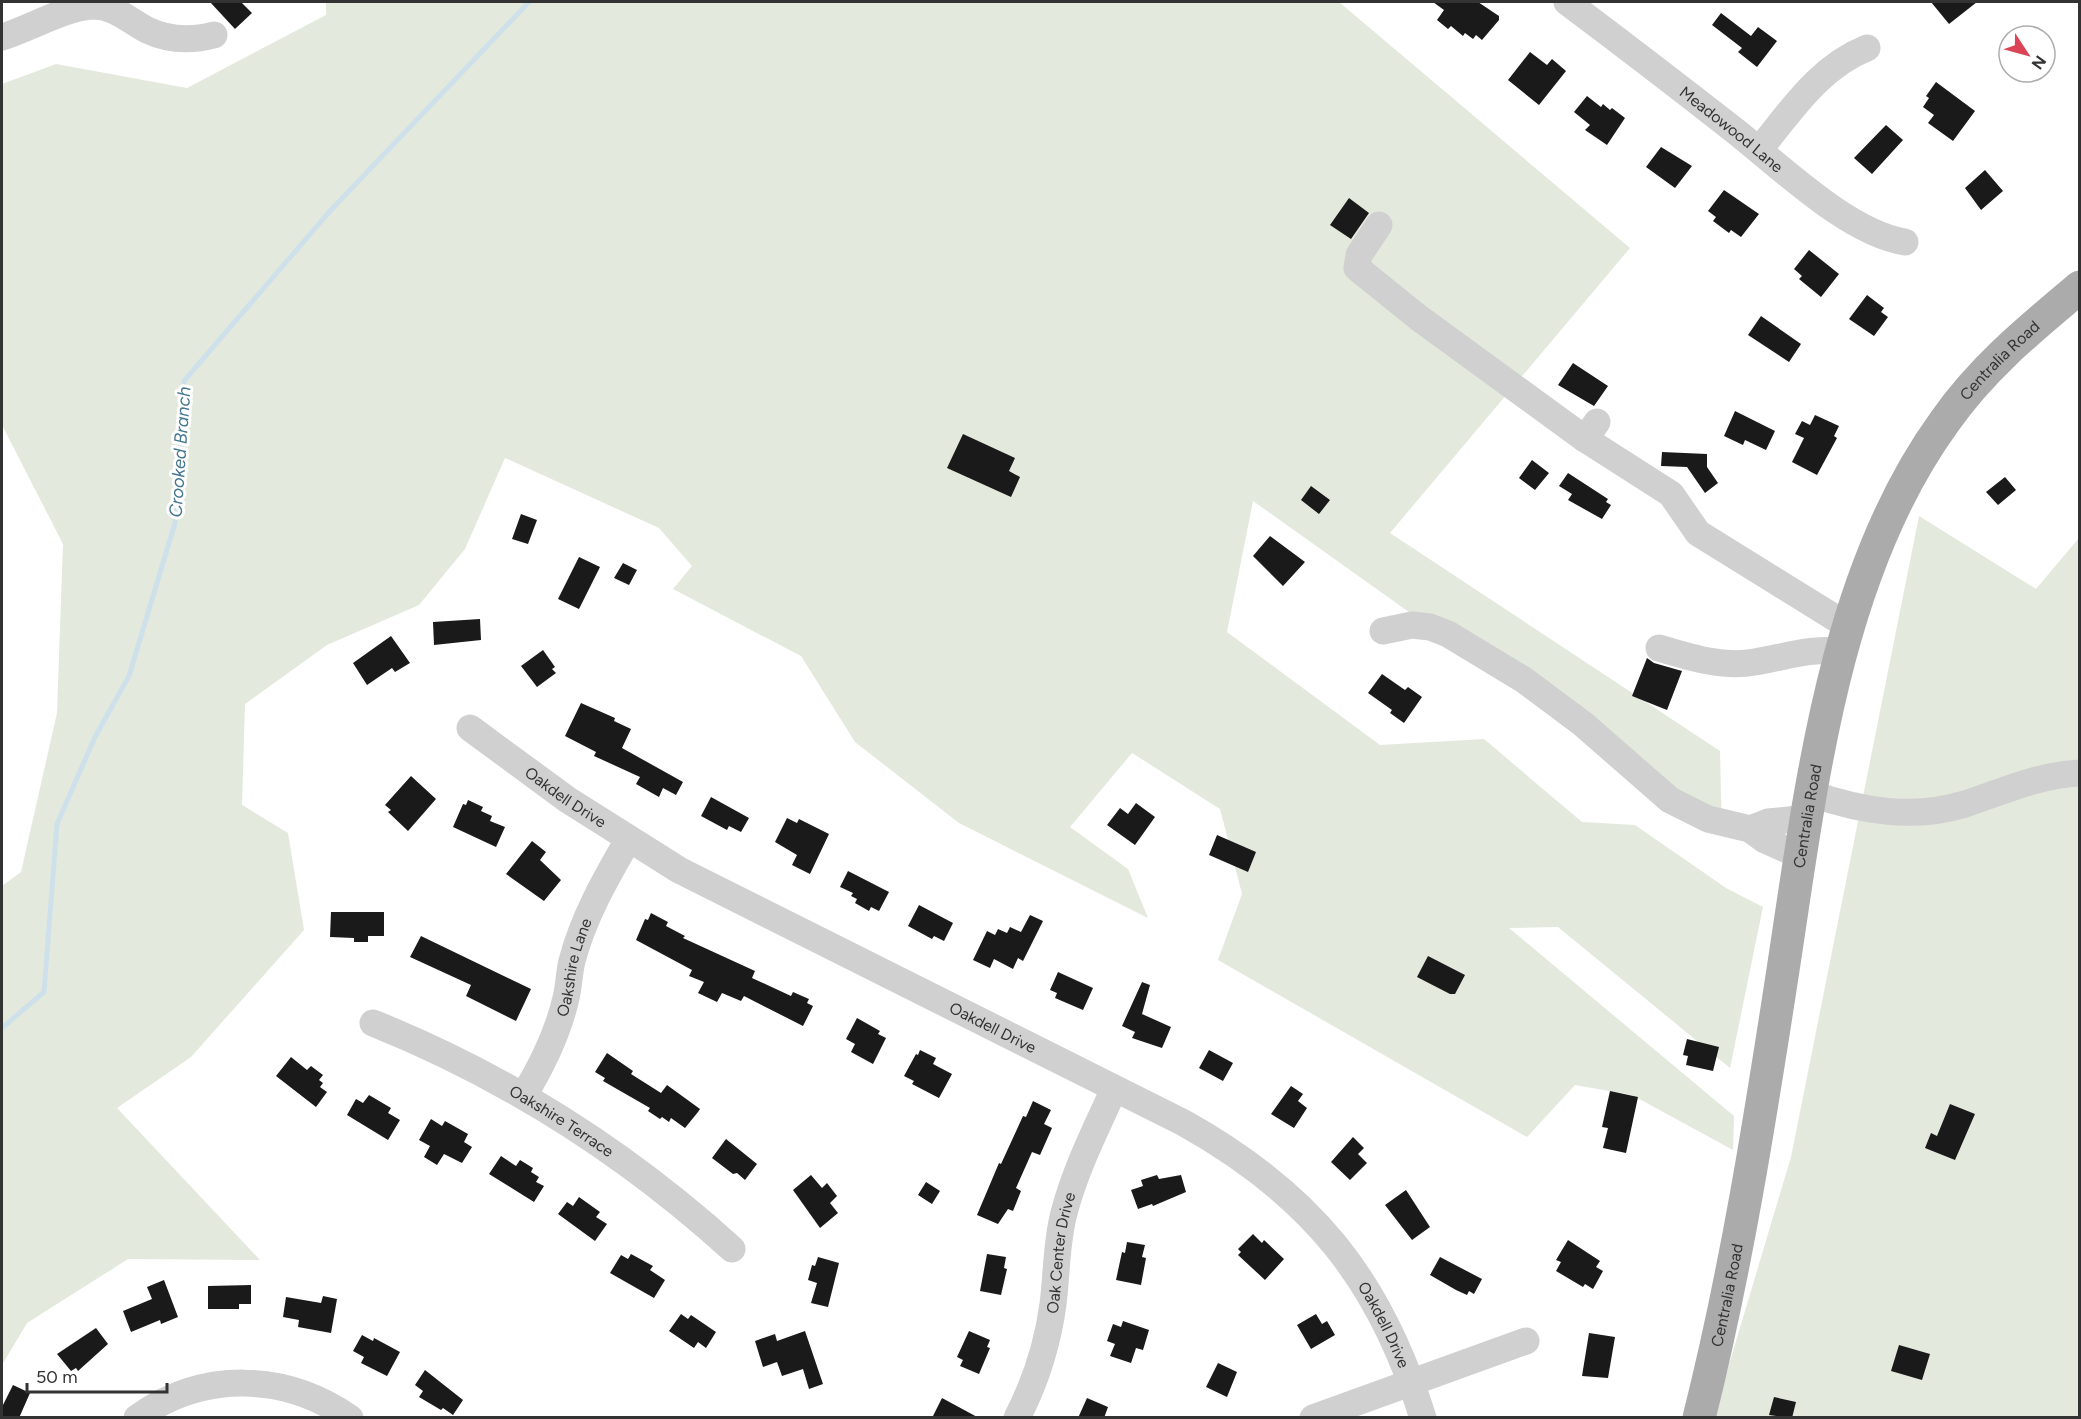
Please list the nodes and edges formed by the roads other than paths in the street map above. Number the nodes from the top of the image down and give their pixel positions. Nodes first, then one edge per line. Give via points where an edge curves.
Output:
1 (1568, 2) edge
2 (214, 35) dead end
3 (2, 37) edge
4 (1867, 48) dead end
5 (1759, 150) junction
6 (1379, 225) dead end
7 (1905, 242) dead end
8 (2079, 287) edge
9 (1383, 631) dead end
10 (1845, 638) junction
11 (1659, 648) dead end
12 (470, 728) dead end
13 (2079, 773) edge
14 (1810, 806) junction
15 (1750, 829) junction
16 (628, 840) junction
17 (1801, 856) junction
18 (372, 1023) dead end
19 (1114, 1089) junction
20 (524, 1095) junction
21 (732, 1249) dead end
22 (1526, 1341) dead end
23 (1412, 1382) junction
24 (137, 1418) edge
25 (350, 1418) edge
26 (1017, 1418) edge
27 (1313, 1418) edge
28 (1423, 1418) edge
29 (1699, 1418) edge

1 - 5 street, Meadowood Lane
2 - 3 street via 183,39 164,36 118,12 94,6
4 - 5 street via 1821,76
5 - 7 street, Meadowood Lane via 1868,231
6 - 10 street via 1359,255 1357,268 1419,318 1591,430 1671,494 1698,533
8 - 10 main road, Centralia Road via 2004,351 1944,422 1884,527
9 - 15 street via 1412,625 1448,634 1524,680 1583,724 1670,800 1708,819
10 - 11 street via 1818,649 1752,663 1714,662
10 - 14 main road, Centralia Road
12 - 16 street, Oakdell Drive
13 - 14 street via 2029,780 1965,804 1912,813 1845,805
14 - 15 street
14 - 17 main road, Centralia Road
15 - 17 street
16 - 19 street, Oakdell Drive via 679,870
16 - 20 street, Oakshire Lane via 584,925 557,1030
17 - 29 main road, Centralia Road via 1732,1271
18 - 20 street, Oakshire Terrace via 429,1045
19 - 23 street, Oakdell Drive via 1224,1145 1295,1200 1320,1226 1367,1290 1397,1344
19 - 26 street, Oak Center Drive via 1064,1212 1044,1346
20 - 21 street, Oakshire Terrace via 640,1171
22 - 23 street
23 - 27 street
23 - 28 street, Oakdell Drive
24 - 25 street via 180,1393 216,1384 252,1382 308,1394

